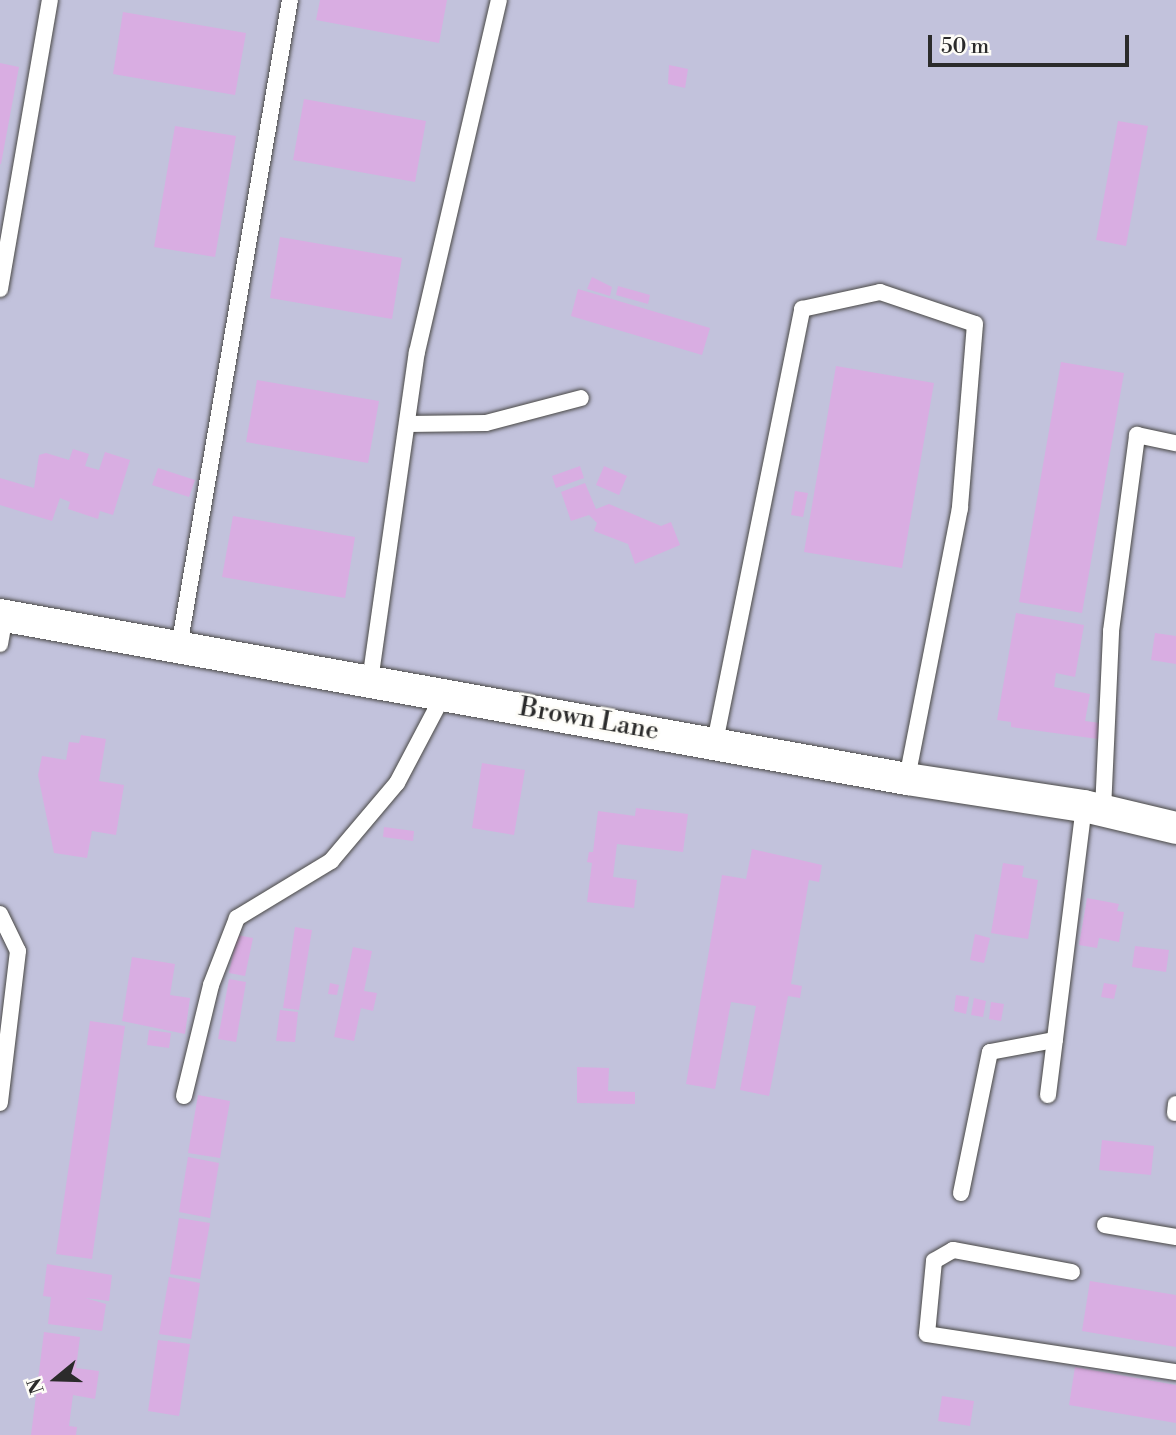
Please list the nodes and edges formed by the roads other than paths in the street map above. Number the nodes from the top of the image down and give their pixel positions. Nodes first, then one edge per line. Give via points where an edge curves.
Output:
1 (50, 0) edge
2 (290, 0) edge
3 (499, 0) edge
4 (0, 289) edge
5 (581, 398) dead end
6 (407, 424) junction
7 (1176, 443) edge
8 (2, 625) edge
9 (179, 647) junction
10 (370, 681) junction
11 (444, 694) junction
12 (715, 742) junction
13 (907, 779) junction
14 (1093, 808) junction
15 (1176, 828) edge
16 (0, 914) edge
17 (1055, 1040) junction
18 (1048, 1095) dead end
19 (184, 1096) dead end
20 (0, 1103) edge
21 (961, 1194) dead end
22 (1105, 1225) dead end
23 (1176, 1237) edge
24 (1072, 1272) dead end
25 (1176, 1372) edge

1 - 4 lane
2 - 9 lane
3 - 6 lane via 417,352
5 - 6 lane via 486,423
6 - 10 lane
7 - 14 lane via 1137,435
8 - 9 street, Brown Lane
9 - 10 street, Brown Lane
10 - 11 street, Brown Lane
11 - 12 street, Brown Lane
11 - 19 lane via 397,783 331,861 237,918 211,985
12 - 13 street, Brown Lane
12 - 13 lane via 802,309 880,292 975,324 960,508
13 - 14 street, Brown Lane
14 - 15 street, Brown Lane
14 - 17 lane
16 - 20 lane via 18,951
17 - 18 lane
17 - 21 lane via 990,1052
22 - 23 lane
24 - 25 lane via 953,1250 934,1261 926,1334

